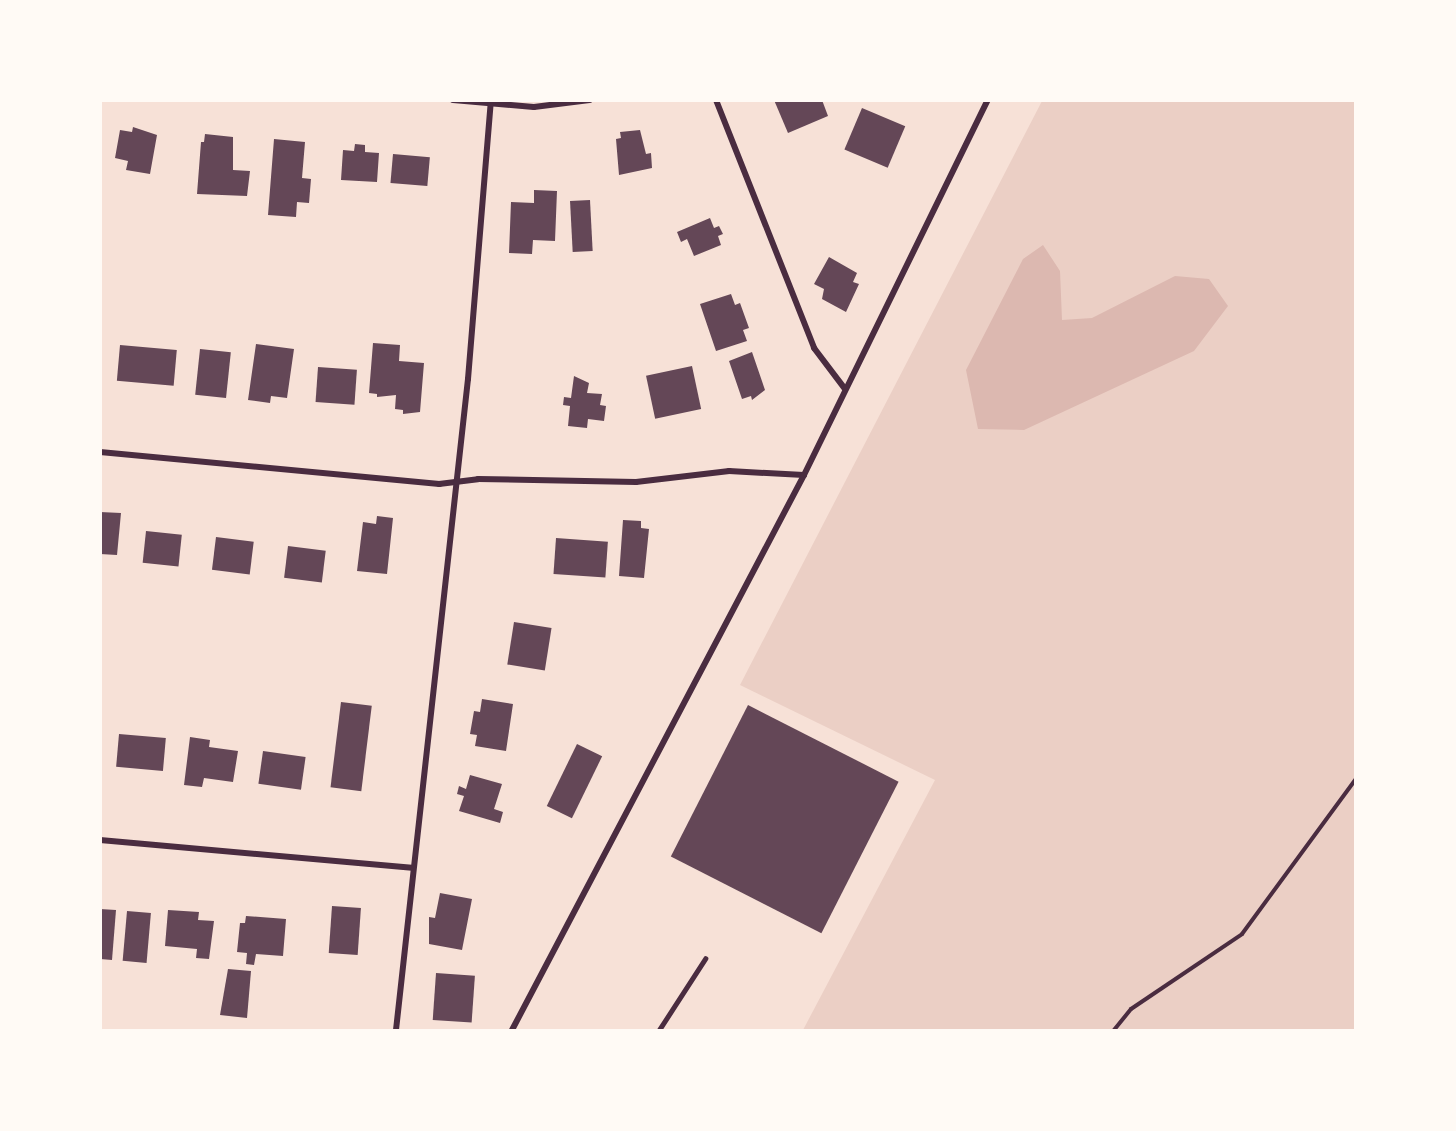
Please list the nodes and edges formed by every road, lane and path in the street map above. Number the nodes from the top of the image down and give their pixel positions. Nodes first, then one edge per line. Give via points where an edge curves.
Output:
1 (453, 100) edge
2 (590, 100) edge
3 (716, 100) edge
4 (988, 100) edge
5 (491, 102) edge
6 (845, 389) junction
7 (100, 452) edge
8 (804, 475) junction
9 (455, 483) junction
10 (1356, 778) edge
11 (100, 840) edge
12 (412, 868) junction
13 (705, 959) dead end
14 (396, 1030) edge
15 (512, 1030) edge
16 (659, 1030) edge
17 (1114, 1030) edge

1 - 5 street
2 - 5 street via 544,106
3 - 6 street via 814,348
4 - 6 street
5 - 9 street
6 - 8 street
7 - 9 street
8 - 9 street via 729,471 636,482 478,479
8 - 15 street
9 - 12 street
10 - 17 path via 1242,934 1131,1009
11 - 12 street
12 - 14 street
13 - 16 lane

